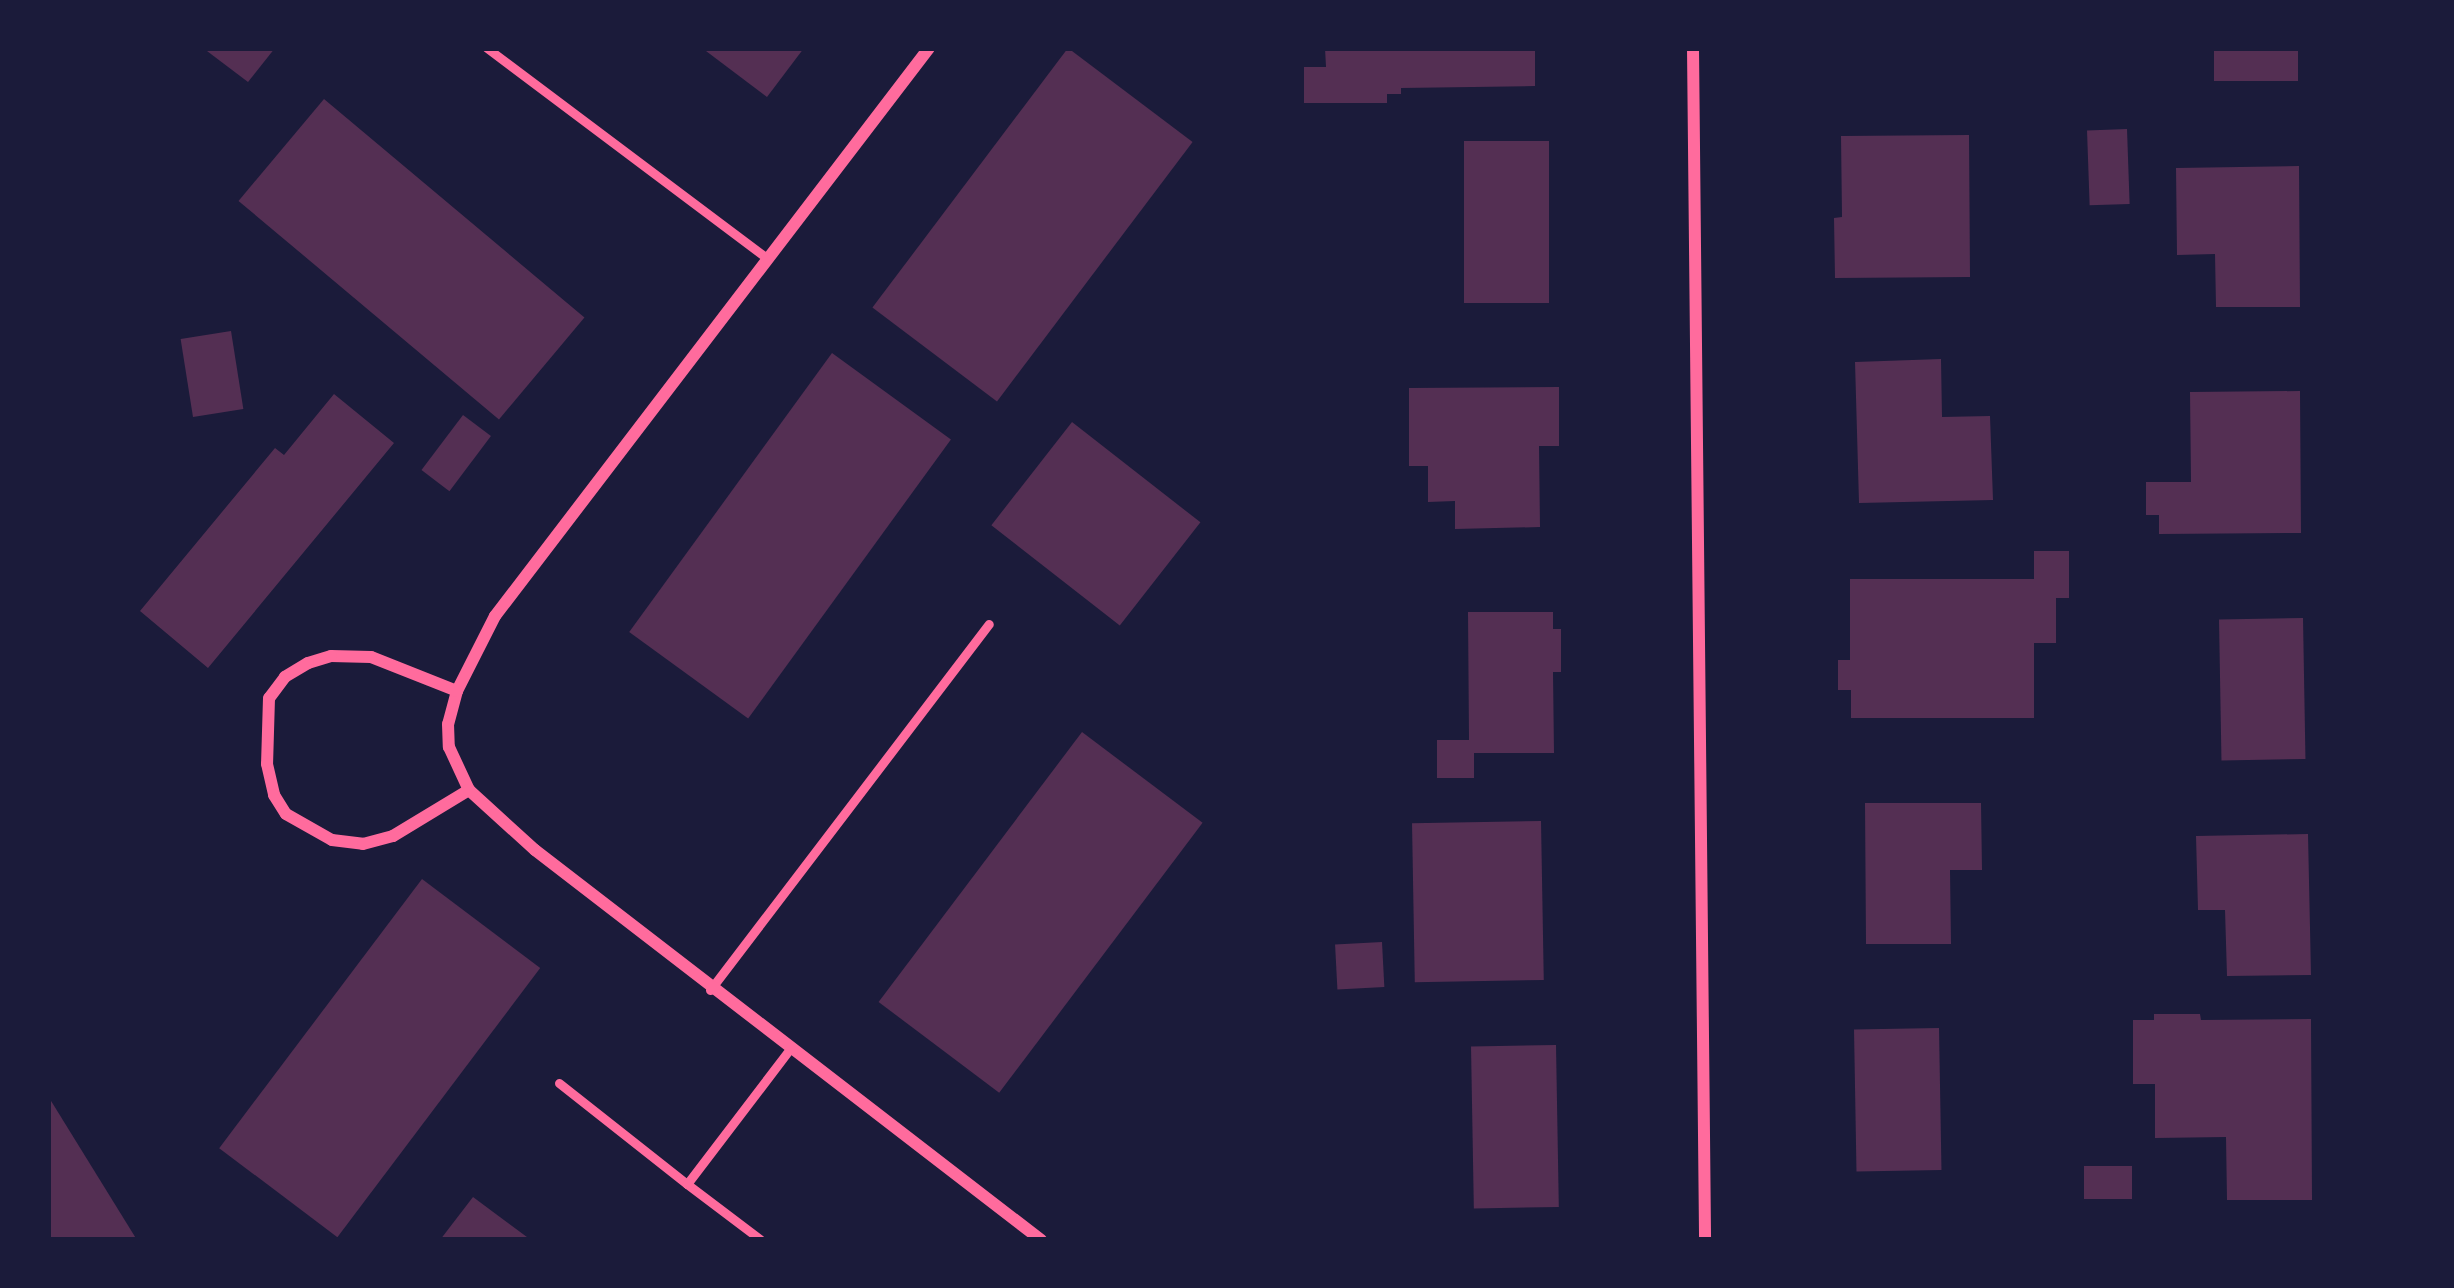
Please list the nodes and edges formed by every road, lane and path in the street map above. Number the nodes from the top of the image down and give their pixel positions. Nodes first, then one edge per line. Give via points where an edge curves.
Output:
1 (487, 48) edge
2 (929, 48) edge
3 (1693, 48) edge
4 (765, 257) junction
5 (989, 625) dead end
6 (457, 691) junction
7 (469, 790) junction
8 (710, 990) junction
9 (789, 1050) junction
10 (559, 1082) dead end
11 (686, 1184) junction
12 (761, 1240) edge
13 (1041, 1240) edge
14 (1705, 1240) edge

1 - 4 lane
2 - 4 street
3 - 14 street
4 - 6 street via 495,616
5 - 8 lane
6 - 7 street via 449,747
6 - 7 street via 371,657 308,663 269,698 267,764 286,814 332,840 363,844 393,836
7 - 8 street
8 - 9 street
9 - 11 lane
9 - 13 street
10 - 11 lane
11 - 12 lane

